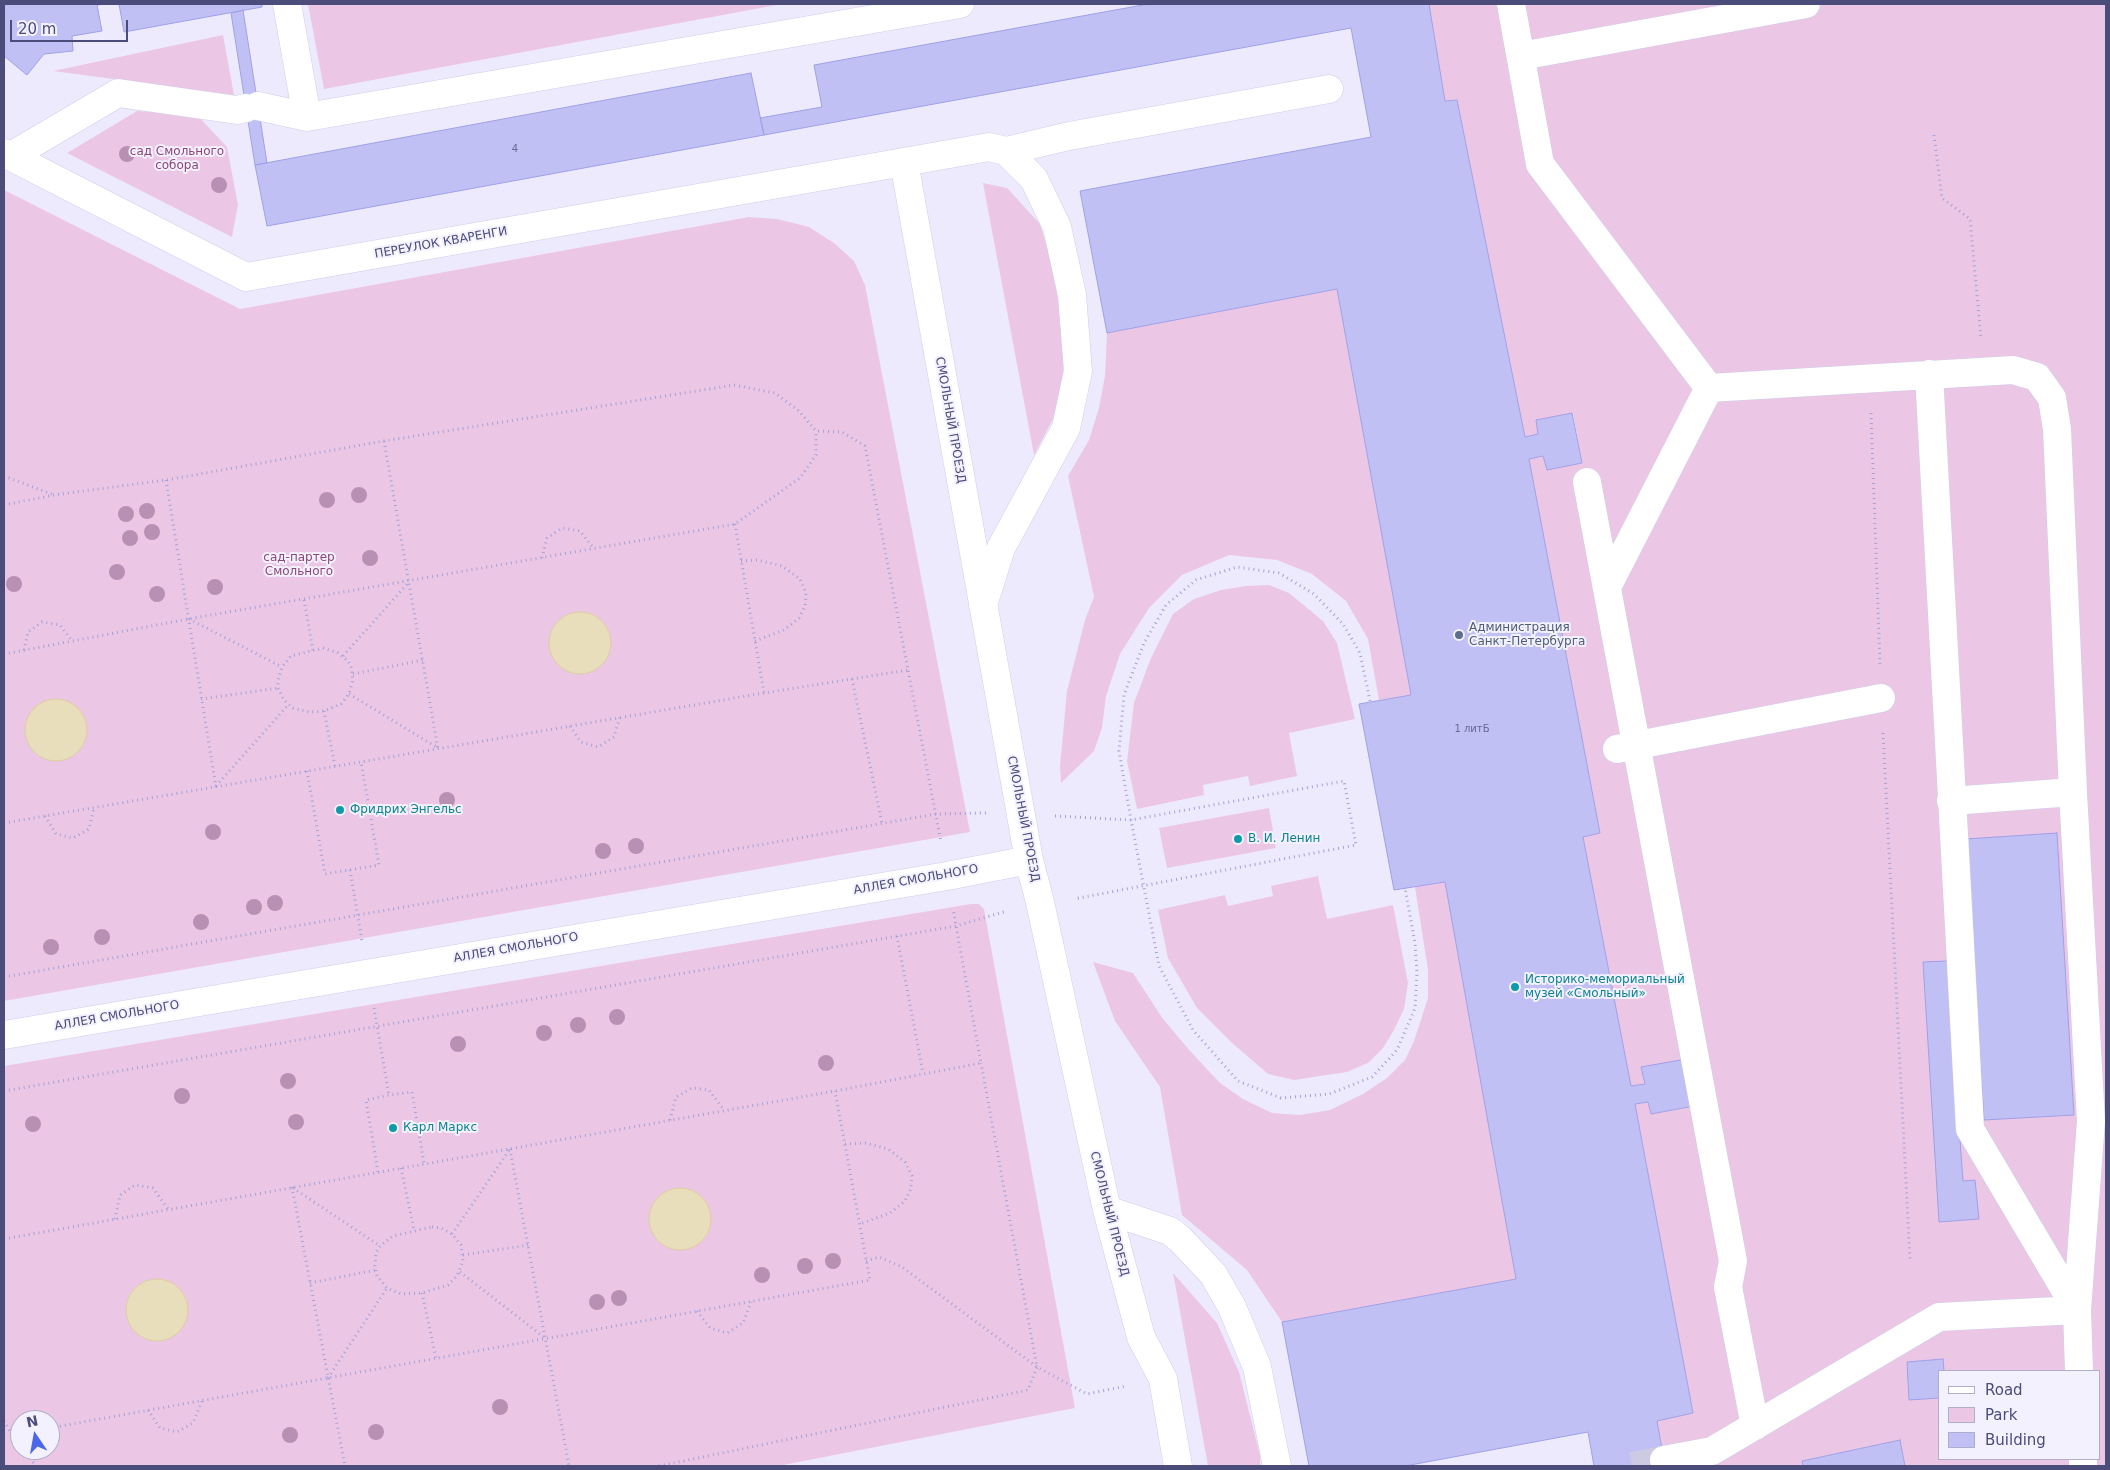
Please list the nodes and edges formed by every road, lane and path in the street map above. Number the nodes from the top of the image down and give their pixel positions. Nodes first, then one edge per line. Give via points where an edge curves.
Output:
1 (287, 4) edge
2 (960, 4) edge
3 (1511, 4) edge
4 (1806, 4) edge
5 (1522, 56) junction
6 (1329, 89) dead end
7 (308, 117) junction
8 (1934, 135) dead end
9 (1006, 151) junction
10 (7, 155) edge
11 (904, 162) junction
12 (1984, 371) junction
13 (1928, 374) junction
14 (1870, 377) junction
15 (1709, 388) junction
16 (816, 431) junction
17 (384, 441) junction
18 (4, 476) edge
19 (166, 480) junction
20 (1588, 482) dead end
21 (54, 495) junction
22 (4, 505) edge
23 (735, 524) junction
24 (594, 550) junction
25 (542, 558) junction
26 (741, 561) junction
27 (409, 582) junction
28 (1607, 587) junction
29 (304, 600) junction
30 (983, 605) junction
31 (188, 619) junction
32 (72, 641) junction
33 (755, 641) junction
34 (24, 650) junction
35 (313, 651) junction
36 (4, 654) edge
37 (343, 656) junction
38 (423, 660) junction
39 (282, 667) junction
40 (908, 670) junction
41 (353, 674) junction
42 (852, 679) junction
43 (278, 688) junction
44 (764, 693) junction
45 (349, 694) junction
46 (1881, 698) junction
47 (201, 699) junction
48 (1370, 701) dead end
49 (288, 705) junction
50 (324, 710) junction
51 (620, 718) junction
52 (570, 726) junction
53 (1627, 747) junction
54 (438, 749) junction
55 (361, 762) junction
56 (335, 766) junction
57 (307, 771) junction
58 (216, 786) junction
59 (2073, 792) junction
60 (1951, 801) junction
61 (94, 808) junction
62 (45, 816) junction
63 (1053, 816) dead end
64 (1131, 820) junction
65 (4, 823) edge
66 (882, 823) junction
67 (1029, 860) junction
68 (350, 870) junction
69 (1143, 884) junction
70 (1405, 888) dead end
71 (1067, 900) dead end
72 (358, 915) junction
73 (362, 936) dead end
74 (897, 936) junction
75 (4, 977) edge
76 (374, 1007) dead end
77 (377, 1026) junction
78 (4, 1035) edge
79 (981, 1062) junction
80 (923, 1073) junction
81 (4, 1091) edge
82 (835, 1091) junction
83 (389, 1095) junction
84 (724, 1110) junction
85 (670, 1120) junction
86 (844, 1144) junction
87 (510, 1148) junction
88 (424, 1164) junction
89 (401, 1168) junction
90 (378, 1172) junction
91 (292, 1188) junction
92 (168, 1209) junction
93 (1106, 1210) junction
94 (115, 1219) junction
95 (860, 1224) junction
96 (414, 1230) junction
97 (452, 1234) junction
98 (4, 1239) edge
99 (529, 1245) junction
100 (380, 1246) junction
101 (463, 1255) junction
102 (1910, 1260) dead end
103 (866, 1261) junction
104 (376, 1270) junction
105 (460, 1272) junction
106 (310, 1284) junction
107 (387, 1288) junction
108 (422, 1292) junction
109 (751, 1302) junction
110 (2077, 1310) junction
111 (697, 1311) junction
112 (545, 1338) junction
113 (436, 1358) junction
114 (1037, 1367) junction
115 (2079, 1370) edge
116 (328, 1378) junction
117 (1163, 1379) junction
118 (202, 1401) junction
119 (148, 1410) junction
120 (60, 1426) edge
121 (1755, 1426) junction
122 (1664, 1460) tunnel mouth
123 (345, 1466) edge
124 (570, 1466) edge
125 (659, 1466) edge
126 (1178, 1466) edge
127 (1277, 1466) edge

1 - 7 street
2 - 7 street
3 - 5 street
4 - 5 street
5 - 15 street via 1540,164
6 - 9 street, ПЕРЕУЛОК КВАРЕНГИ via 1069,136
7 - 10 street via 252,107 237,110 118,93
8 - 12 path via 1942,198 1970,219
9 - 11 street, ПЕРЕУЛОК КВАРЕНГИ via 988,148
9 - 30 street via 1034,179 1058,227 1072,295 1078,372 1066,428 1001,548
10 - 11 street, ПЕРЕУЛОК КВАРЕНГИ via 246,277
11 - 30 street, СМОЛЬНЫЙ ПРОЕЗД
12 - 13 street
12 - 59 street via 2013,370 2037,377 2052,398
13 - 14 street
13 - 60 street
14 - 15 street
14 - 46 path
15 - 28 street
16 - 17 path via 799,411 775,393 734,385
16 - 23 path via 816,455 800,478
16 - 40 path via 842,432 865,446
17 - 19 path
17 - 27 path
18 - 21 path
19 - 21 path
19 - 31 path
20 - 28 street
21 - 22 path
23 - 24 path
23 - 26 path
24 - 25 path
24 - 25 path via 580,531 562,528 547,538
25 - 27 path
26 - 33 path
26 - 33 path via 758,560 782,566 800,579 806,593 805,606 799,618 784,630
27 - 29 path
27 - 37 path
27 - 38 path
28 - 53 street
29 - 31 path
29 - 35 path
30 - 67 street, СМОЛЬНЫЙ ПРОЕЗД
31 - 32 path
31 - 39 path
31 - 47 path
32 - 34 path
32 - 34 path via 60,625 42,622 28,632
33 - 44 path
34 - 36 path
35 - 37 path via 329,649
35 - 39 path via 291,656
37 - 41 path
38 - 41 path
38 - 54 path
39 - 43 path
40 - 42 path
40 - 66 path via 936,814
41 - 45 path
42 - 44 path
42 - 66 path
43 - 47 path
43 - 49 path
44 - 51 path
45 - 50 path via 341,704
45 - 54 path
46 - 53 street
46 - 102 path
47 - 58 path
48 - 64 path via 1360,653 1343,624 1314,594 1279,573 1237,567 1196,580 1166,605 1144,644 1124,695 1119,750
49 - 50 path via 304,712
49 - 58 path
50 - 56 path
51 - 52 path
51 - 52 path via 614,737 598,747 581,742
52 - 54 path
53 - 121 street via 1733,1261 1728,1288
54 - 55 path
55 - 56 path
55 - 68 path via 379,865
56 - 57 path
57 - 58 path
57 - 68 path via 325,874
58 - 61 path
59 - 60 street
59 - 110 street via 2091,1121
60 - 110 street via 1970,1129
61 - 62 path
61 - 62 path via 89,829 73,838 56,834
62 - 65 path
63 - 64 path
64 - 69 path
64 - 69 path via 1344,781 1356,845
66 - 72 path
67 - 78 street, АЛЛЕЯ СМОЛЬНОГО
67 - 93 street, СМОЛЬНЫЙ ПРОЕЗД
68 - 72 path
69 - 70 path via 1159,966 1193,1030 1238,1081 1281,1098 1329,1094 1372,1077 1397,1050 1415,1008 1417,972
69 - 71 path
72 - 73 path
72 - 75 path
74 - 77 path
74 - 79 path via 956,926
74 - 80 path
76 - 77 path
77 - 81 path
77 - 83 path
79 - 80 path
79 - 114 path
80 - 82 path
82 - 84 path
82 - 86 path
83 - 88 path via 412,1092
83 - 90 path via 366,1100
84 - 85 path
84 - 85 path via 709,1090 692,1088 676,1096
85 - 87 path
86 - 95 path
86 - 95 path via 864,1143 888,1149 906,1162 912,1176 905,1200 890,1212
87 - 88 path
87 - 97 path
87 - 99 path
88 - 89 path
89 - 90 path
89 - 96 path
90 - 91 path
91 - 92 path
91 - 100 path
91 - 106 path
92 - 94 path
92 - 94 path via 153,1188 135,1185 120,1195
93 - 117 street, СМОЛЬНЫЙ ПРОЕЗД via 1141,1337
93 - 127 street via 1170,1231 1213,1274 1232,1307 1258,1367
94 - 98 path
95 - 103 path
96 - 97 path via 441,1228
96 - 100 path via 393,1236
97 - 101 path
99 - 101 path
99 - 112 path
100 - 104 path via 375,1258
101 - 105 path
103 - 109 path via 870,1280
103 - 114 path via 879,1257 902,1267
104 - 106 path
104 - 107 path
105 - 108 path via 448,1285
105 - 112 path
106 - 116 path
107 - 108 path via 402,1294
107 - 116 path
108 - 113 path
109 - 111 path
109 - 111 path via 743,1323 728,1333 710,1328
110 - 115 street
110 - 121 street via 1939,1317
111 - 112 path
112 - 113 path
112 - 124 path
113 - 116 path
114 - 117 path via 1087,1394
114 - 125 path via 1028,1390
116 - 118 path
116 - 123 path
117 - 126 street, СМОЛЬНЫЙ ПРОЕЗД
118 - 119 path
118 - 119 path via 193,1423 177,1432 160,1428
119 - 120 path
121 - 122 street via 1712,1451

